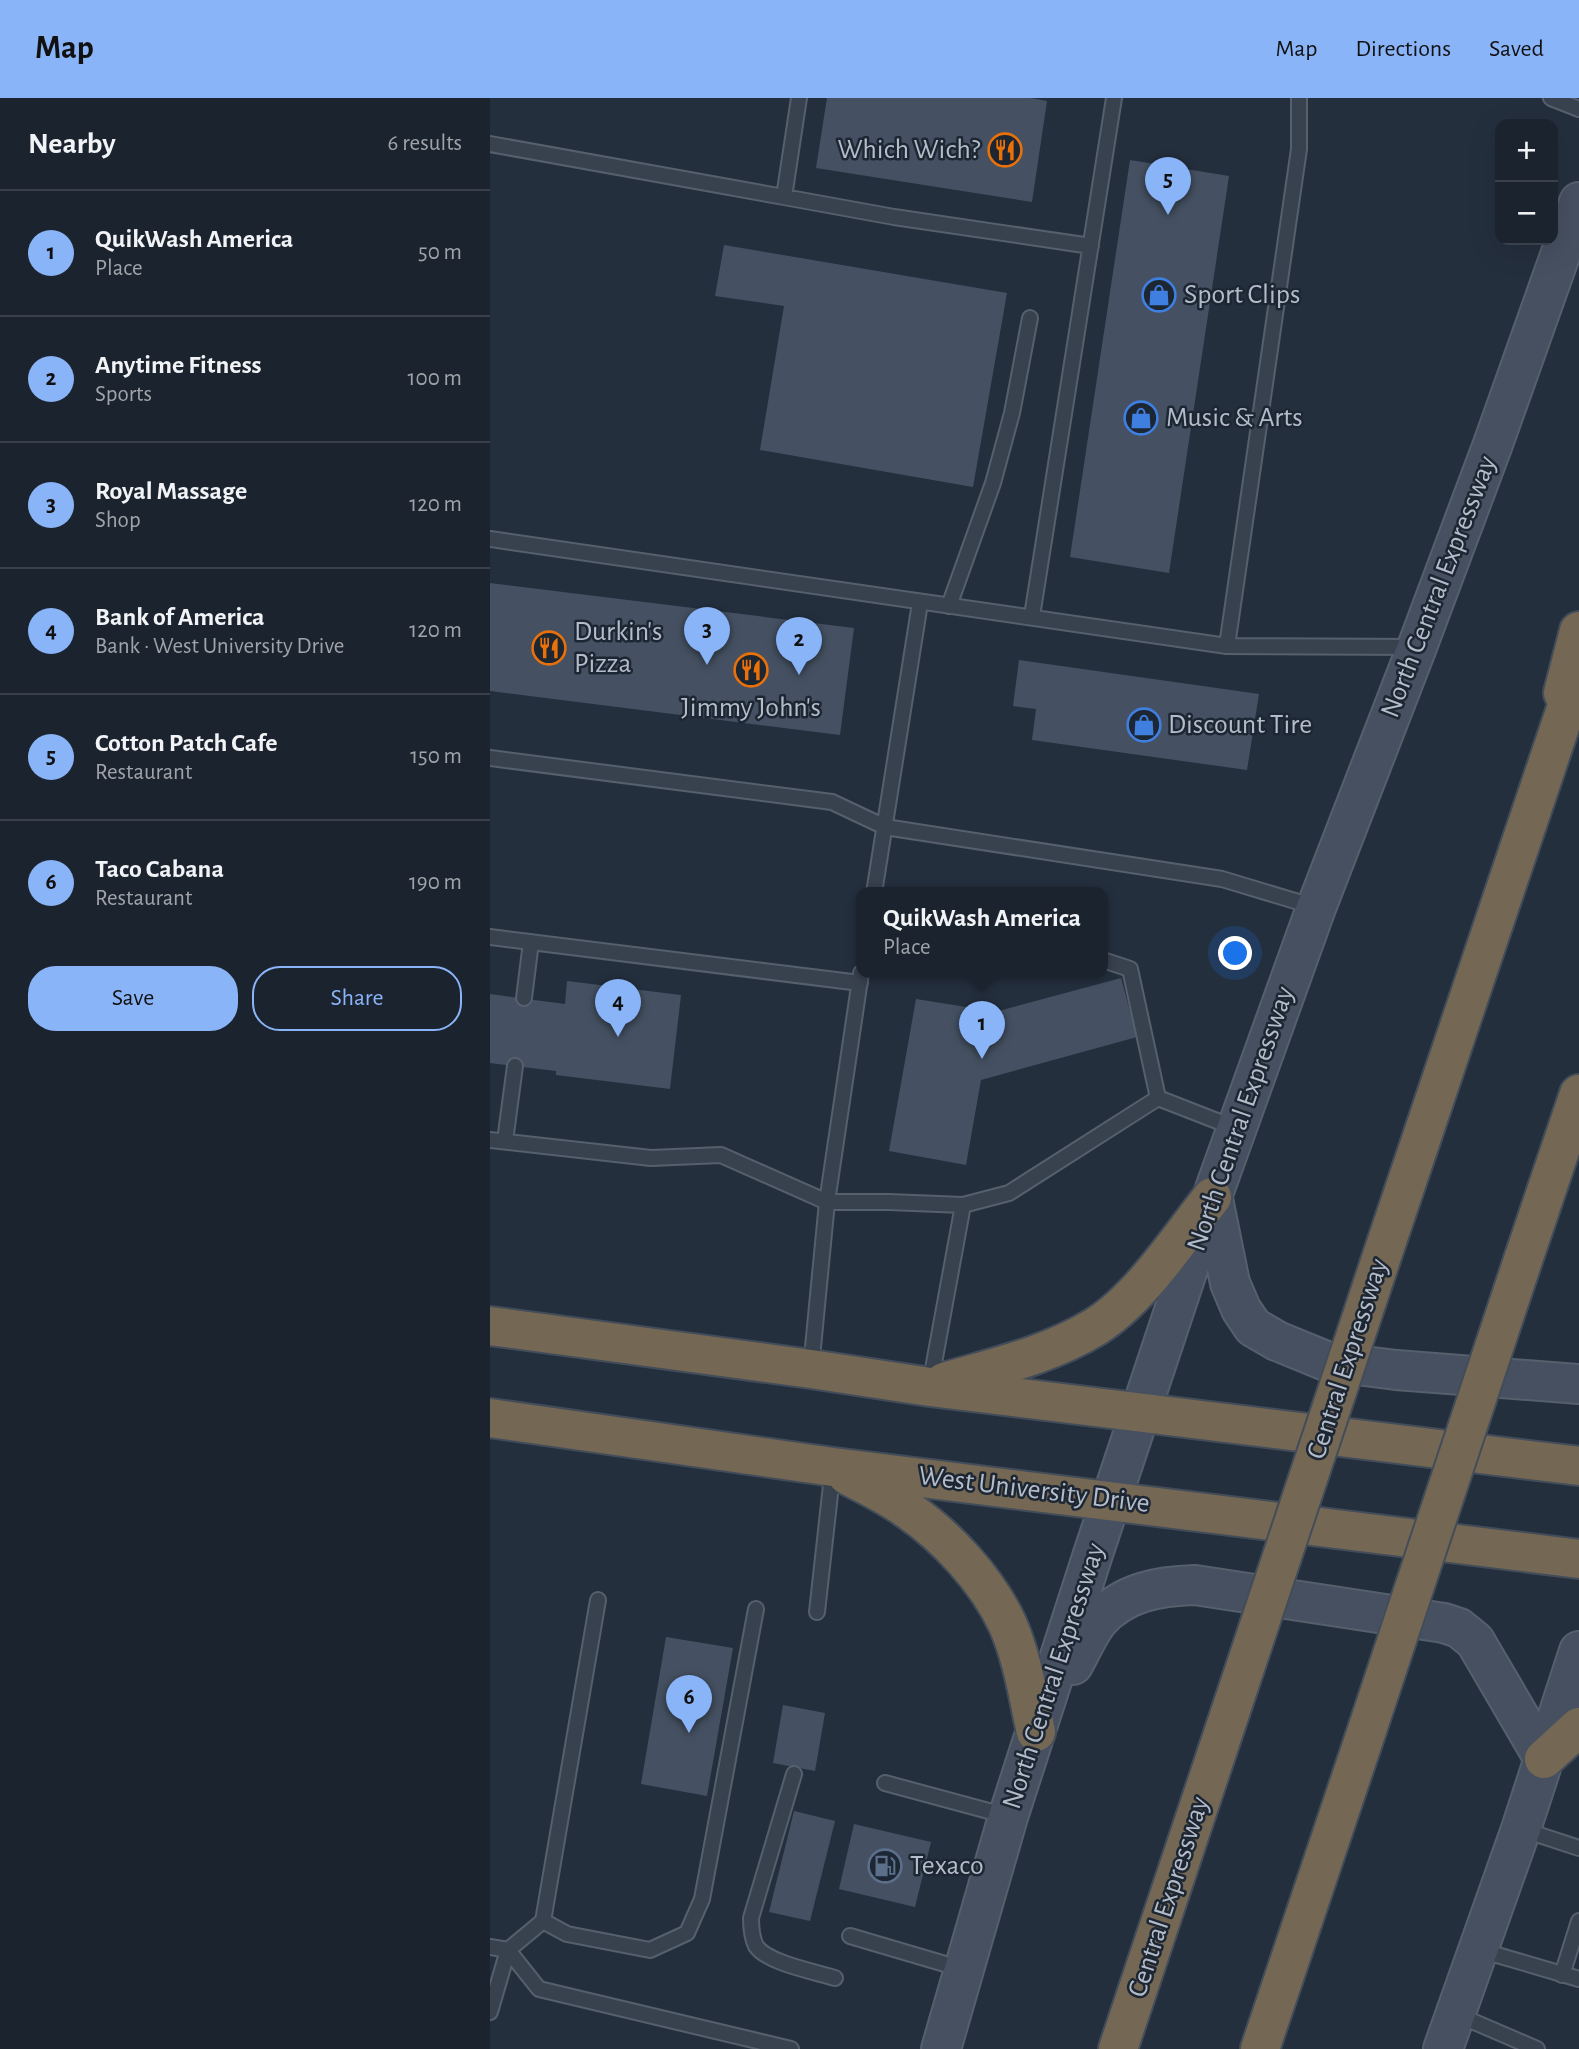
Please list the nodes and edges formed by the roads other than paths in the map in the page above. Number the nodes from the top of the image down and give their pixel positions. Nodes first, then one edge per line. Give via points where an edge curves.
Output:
1 (799, 98) edge
2 (1114, 98) edge
3 (1299, 98) edge
4 (1551, 98) edge
5 (1579, 109) edge
6 (490, 144) edge
7 (784, 197) junction
8 (1579, 201) edge
9 (1091, 246) junction
10 (1030, 318) dead end
11 (490, 540) edge
12 (920, 603) junction
13 (949, 606) junction
14 (1032, 616) junction
15 (1579, 631) edge
16 (1227, 646) junction
17 (1418, 647) junction
18 (1579, 670) edge
19 (490, 758) edge
20 (1539, 788) junction
21 (885, 827) junction
22 (875, 887) edge
23 (1316, 908) junction
24 (490, 937) edge
25 (531, 942) junction
26 (1108, 962) edge
27 (856, 977) edge
28 (861, 978) edge
29 (524, 998) dead end
30 (515, 1066) dead end
31 (1579, 1094) edge
32 (1158, 1098) junction
33 (1237, 1129) junction
34 (490, 1140) edge
35 (505, 1142) junction
36 (1212, 1197) junction
37 (827, 1202) junction
38 (963, 1205) junction
39 (490, 1326) edge
40 (811, 1369) junction
41 (1579, 1384) edge
42 (930, 1387) junction
43 (1141, 1412) junction
44 (490, 1419) edge
45 (833, 1466) junction
46 (1579, 1466) edge
47 (1112, 1499) junction
48 (1579, 1559) edge
49 (598, 1600) dead end
50 (756, 1609) dead end
51 (817, 1612) dead end
52 (1579, 1651) edge
53 (1579, 1727) edge
54 (1036, 1732) junction
55 (1544, 1759) junction
56 (794, 1774) dead end
57 (885, 1783) dead end
58 (1008, 1817) junction
59 (1521, 1829) junction
60 (1579, 1849) edge
61 (543, 1921) junction
62 (1579, 1921) edge
63 (850, 1936) dead end
64 (490, 1947) edge
65 (1478, 1949) junction
66 (508, 1950) junction
67 (963, 1969) junction
68 (1562, 1975) junction
69 (835, 1978) dead end
70 (1579, 1979) edge
71 (490, 2012) edge
72 (1449, 2032) edge
73 (791, 2049) edge
74 (942, 2049) edge
75 (1118, 2049) edge
76 (1260, 2049) edge
77 (1537, 2049) edge

1 - 7 lane
2 - 9 lane
3 - 16 lane via 1299,149
4 - 5 lane
6 - 7 lane
7 - 9 lane
8 - 17 main road, North Central Expressway
9 - 14 lane
10 - 13 lane via 993,483
11 - 12 lane
12 - 13 lane
12 - 21 lane
13 - 14 lane
14 - 16 lane
15 - 20 highway
16 - 17 lane
17 - 23 main road, North Central Expressway
18 - 20 highway, Central Expressway
19 - 21 lane via 832,802
20 - 75 highway, Central Expressway, bridge
21 - 22 lane
21 - 23 lane via 1222,879
23 - 33 main road, North Central Expressway
24 - 25 lane
25 - 27 lane
25 - 29 lane
26 - 32 lane via 1130,969
28 - 37 lane
30 - 35 lane
31 - 76 highway, bridge
32 - 33 lane
32 - 38 lane via 1009,1193
33 - 36 main road, North Central Expressway
34 - 35 lane
35 - 37 lane via 652,1158 721,1154
36 - 41 main road via 1230,1283 1241,1309 1253,1327 1276,1341 1326,1361
36 - 42 highway via 1134,1295 1094,1328 1040,1354
36 - 43 main road, North Central Expressway
37 - 38 lane
37 - 40 lane
38 - 42 lane
39 - 40 highway
40 - 42 highway
42 - 43 highway
43 - 46 highway
43 - 47 main road, North Central Expressway
44 - 45 highway, West University Drive
45 - 47 highway, West University Drive
45 - 51 lane
45 - 54 highway via 908,1509 946,1542 982,1583 1008,1626
47 - 48 highway, West University Drive
47 - 54 main road, North Central Expressway
49 - 61 lane
50 - 61 lane via 702,1899 687,1933 650,1950 568,1934
52 - 55 main road
53 - 55 highway
54 - 55 main road via 1098,1622 1115,1606 1139,1592 1195,1585 1459,1628 1485,1656
54 - 58 main road, North Central Expressway
55 - 59 main road
56 - 69 lane via 751,1927 764,1955
57 - 58 lane
58 - 67 main road, North Central Expressway
59 - 60 lane
59 - 65 main road
61 - 66 lane
62 - 68 lane
63 - 67 lane
64 - 66 lane
65 - 68 lane
65 - 72 main road
66 - 71 lane
66 - 73 lane via 539,1989
67 - 74 main road, North Central Expressway
68 - 70 lane
72 - 77 lane

